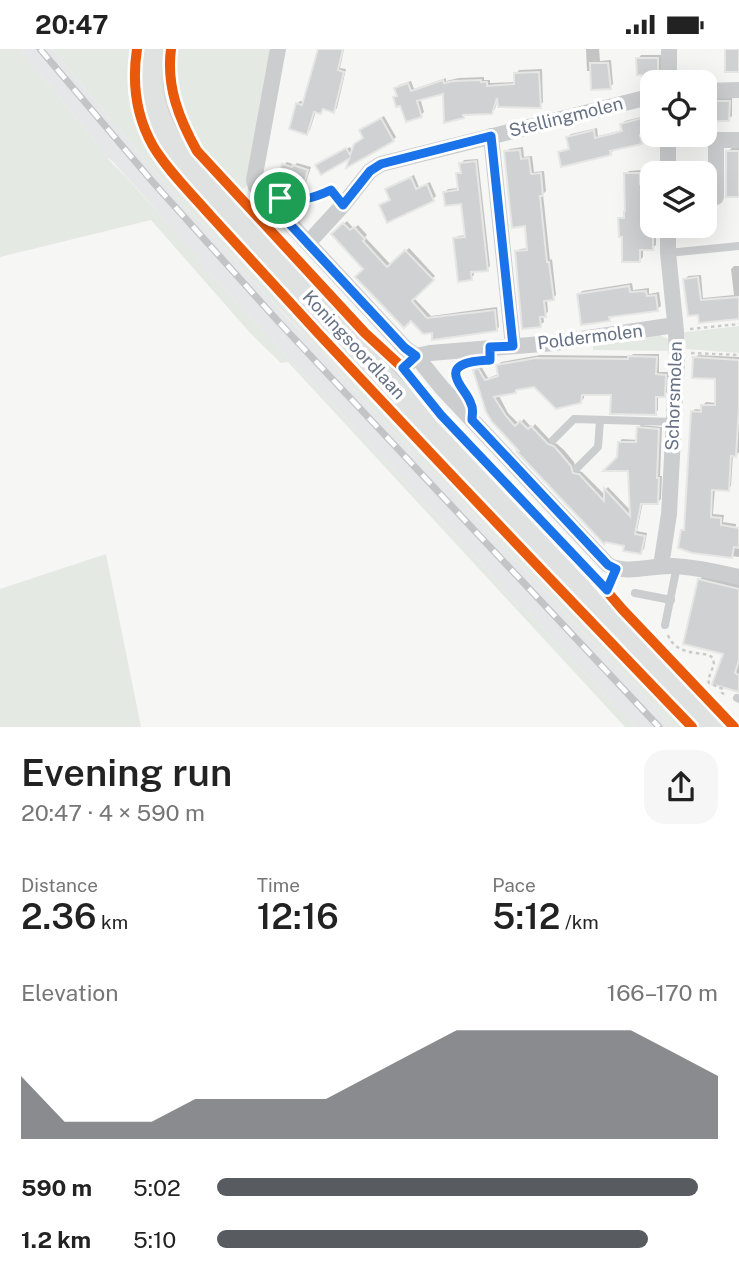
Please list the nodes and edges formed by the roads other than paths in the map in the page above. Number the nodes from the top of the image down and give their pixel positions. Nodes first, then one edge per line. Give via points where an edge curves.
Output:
1 (153, 49) edge
2 (278, 49) edge
3 (669, 49) edge
4 (669, 70) edge
5 (739, 90) edge
6 (717, 91) edge
7 (640, 99) edge
8 (491, 136) junction
9 (739, 140) edge
10 (716, 161) edge
11 (668, 238) edge
12 (308, 243) junction
13 (739, 246) edge
14 (667, 253) junction
15 (676, 328) junction
16 (513, 346) junction
17 (416, 356) junction
18 (388, 382) junction
19 (600, 420) junction
20 (674, 422) junction
21 (553, 440) dead end
22 (577, 468) dead end
23 (669, 566) junction
24 (739, 577) edge
25 (635, 593) dead end
26 (671, 600) junction
27 (666, 625) road end
28 (713, 727) edge

1 - 18 street, Koningsoordlaan via 155,104 176,152
2 - 12 street via 254,180
3 - 4 street
5 - 6 street
7 - 8 street, Stellingmolen
8 - 12 street, Stellingmolen via 381,164
8 - 16 street
9 - 10 street via 716,140
11 - 14 street, Schorsmolen
12 - 17 street
13 - 14 lane
14 - 15 street, Schorsmolen
15 - 16 street, Poldermolen
15 - 20 street, Schorsmolen
16 - 17 street, Poldermolen
17 - 18 street
17 - 23 street via 608,565 616,569
18 - 28 street, Koningsoordlaan
19 - 20 lane
19 - 21 lane via 574,419
19 - 22 lane via 598,447
20 - 23 street, Schorsmolen
23 - 24 street
23 - 26 lane
25 - 26 lane
26 - 27 lane

